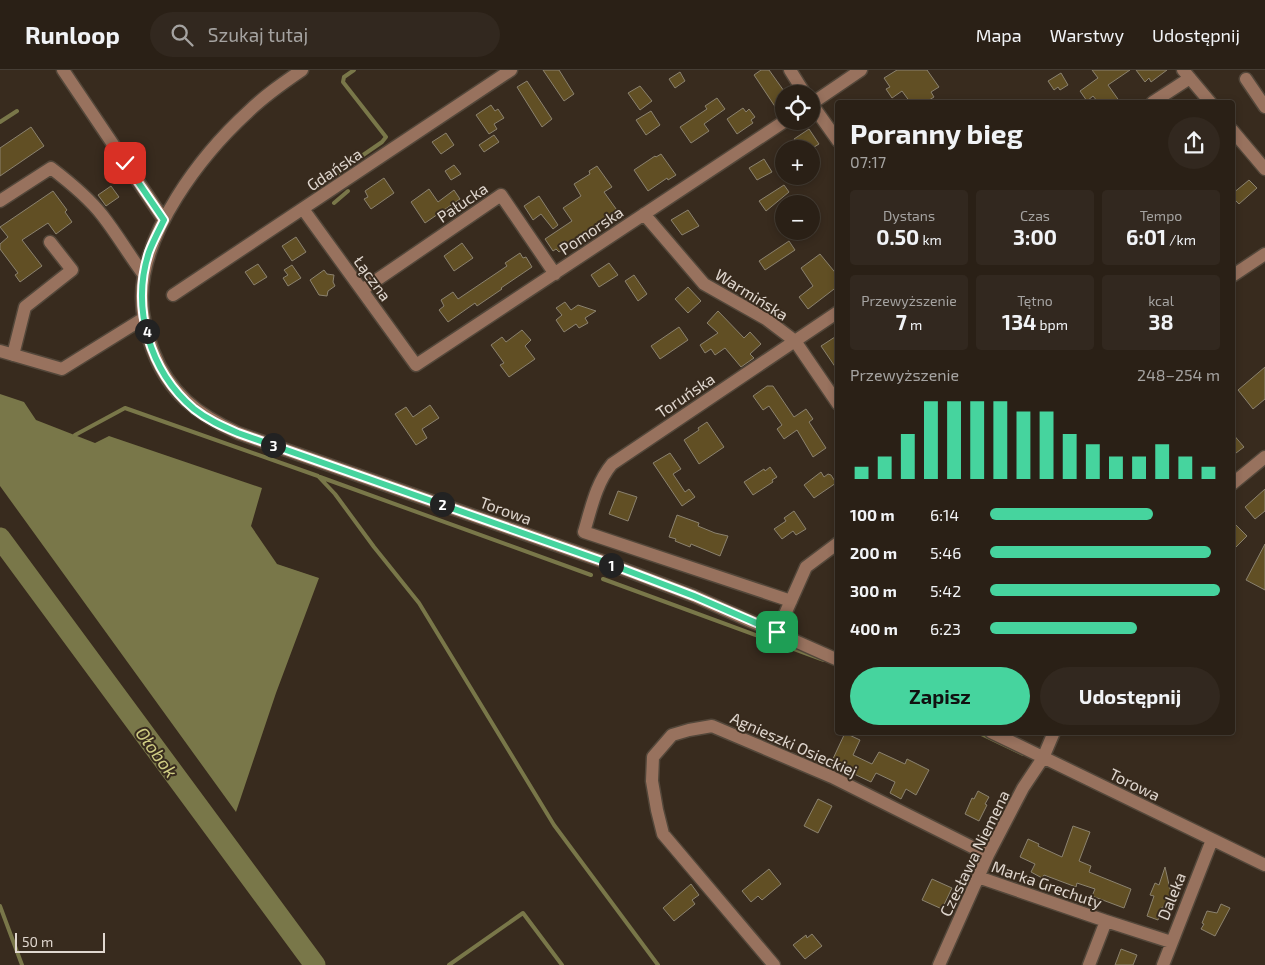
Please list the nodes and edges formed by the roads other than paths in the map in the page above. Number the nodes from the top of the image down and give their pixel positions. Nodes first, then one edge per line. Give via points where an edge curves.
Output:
1 (63, 70) edge
2 (302, 70) edge
3 (511, 70) edge
4 (790, 70) edge
5 (861, 70) edge
6 (1187, 74) edge
7 (1246, 80) dead end
8 (799, 85) edge
9 (820, 97) edge
10 (1155, 100) edge
11 (1208, 100) edge
12 (1265, 107) edge
13 (820, 116) edge
14 (775, 128) edge
15 (1235, 133) edge
16 (835, 137) edge
17 (1263, 162) edge
18 (0, 201) edge
19 (303, 209) junction
20 (644, 214) junction
21 (164, 220) junction
22 (50, 242) dead end
23 (1265, 254) edge
24 (555, 274) junction
25 (1235, 274) edge
26 (144, 275) junction
27 (362, 290) junction
28 (174, 294) dead end
29 (835, 314) edge
30 (144, 318) junction
31 (795, 341) junction
32 (0, 351) edge
33 (13, 355) junction
34 (416, 365) joint
35 (835, 400) edge
36 (1265, 456) edge
37 (1235, 481) edge
38 (835, 545) edge
39 (791, 601) junction
40 (777, 632) junction
41 (835, 659) edge
42 (997, 735) edge
43 (1053, 735) edge
44 (1043, 758) junction
45 (1212, 840) junction
46 (988, 855) junction
47 (1265, 866) edge
48 (978, 877) junction
49 (1106, 921) junction
50 (1171, 942) junction
51 (774, 965) edge
52 (939, 965) edge
53 (1089, 965) edge
54 (1163, 965) edge

1 - 21 street
2 - 21 street, Torowa via 261,100 231,128 196,169
3 - 19 street, Gdańska
4 - 8 street
5 - 9 street
6 - 10 street
6 - 11 street
7 - 12 street
13 - 16 street
14 - 20 street, Pomorska
15 - 17 street
18 - 26 street via 51,168 101,214
19 - 27 street, Łączna
19 - 28 street, Gdańska
20 - 24 street, Pomorska
20 - 31 street, Warmińska via 704,284 766,319
21 - 26 street, Torowa via 149,252
22 - 33 street via 72,270 25,307
23 - 25 street
24 - 27 street, Pałucka via 501,195
24 - 34 street, Pomorska
26 - 30 street, Torowa
27 - 34 street, Łączna
29 - 31 street, Toruńska
30 - 33 street via 62,369
30 - 40 street, Torowa via 148,338 165,375 194,409 213,422 602,561
31 - 35 street, Warmińska
31 - 39 street, Toruńska via 612,464 599,485 584,532
32 - 33 street
36 - 37 street
38 - 39 street via 806,567
39 - 40 street
40 - 41 street, Torowa
42 - 44 street, Torowa
43 - 44 street, Czesława Niemena
44 - 45 street, Torowa
44 - 46 street, Czesława Niemena via 1023,788
45 - 47 street, Torowa
45 - 50 street, Daleka
46 - 48 street, Czesława Niemena
46 - 51 street, Agnieszki Osieckiej via 832,777 712,726 672,735 653,757 652,781 663,834
48 - 49 street, Marka Grechuty
48 - 52 street, Czesława Niemena
49 - 50 street, Marka Grechuty
49 - 53 street, Marka Grechuty
50 - 54 street, Daleka

